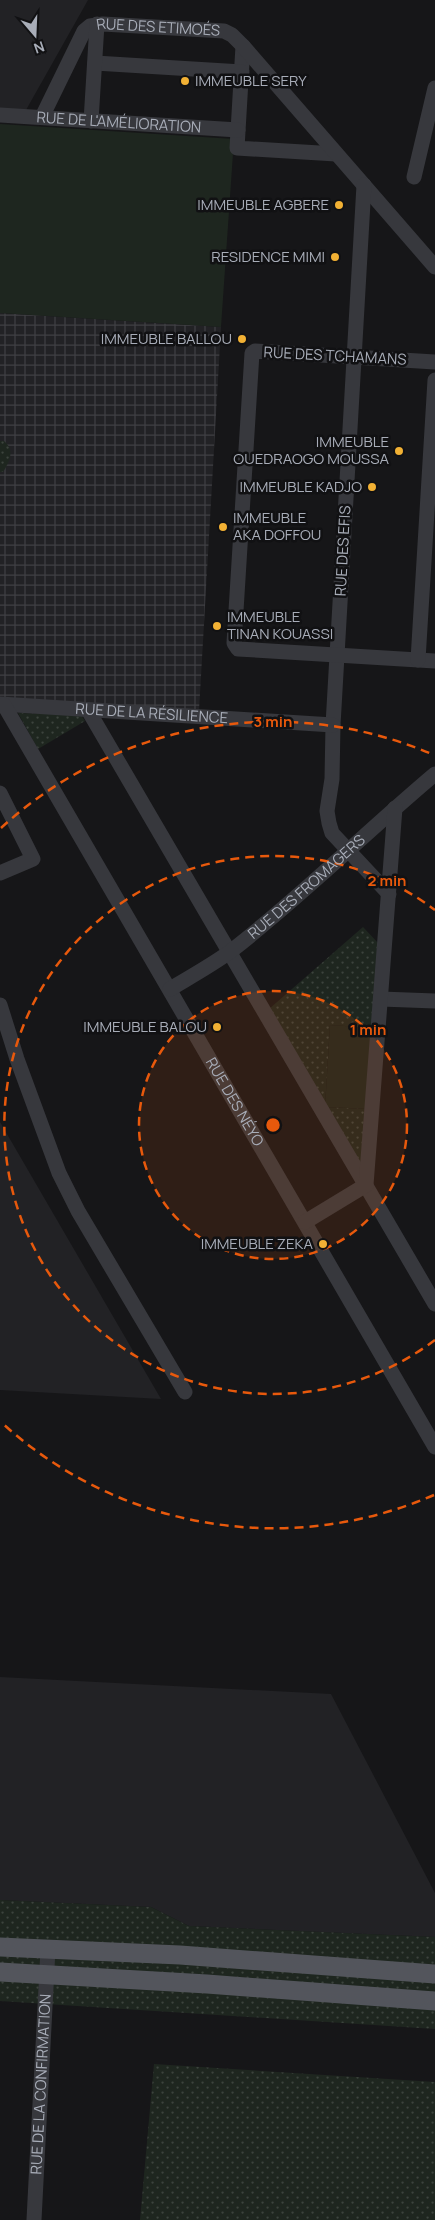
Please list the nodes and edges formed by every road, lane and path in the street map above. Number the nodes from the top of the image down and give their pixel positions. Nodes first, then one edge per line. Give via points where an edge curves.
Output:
1 (97, 24) junction
2 (243, 46) junction
3 (95, 63) junction
4 (242, 72) junction
5 (435, 88) edge
6 (0, 115) edge
7 (42, 117) junction
8 (91, 120) junction
9 (238, 130) junction
10 (336, 154) junction
11 (414, 178) dead end
12 (364, 184) junction
13 (435, 267) edge
14 (353, 357) junction
15 (435, 362) edge
16 (435, 380) edge
17 (338, 654) junction
18 (418, 660) junction
19 (435, 661) edge
20 (2, 705) edge
21 (88, 710) junction
22 (333, 725) junction
23 (435, 774) edge
24 (0, 793) edge
25 (394, 808) junction
26 (349, 851) junction
27 (0, 874) edge
28 (389, 894) junction
29 (230, 952) junction
30 (170, 989) junction
31 (381, 999) junction
32 (435, 1001) edge
33 (0, 1005) edge
34 (366, 1185) junction
35 (305, 1222) junction
36 (430, 1287) edge
37 (435, 1304) edge
38 (185, 1392) dead end
39 (428, 1419) edge
40 (435, 1447) edge
41 (0, 1947) edge
42 (48, 1949) junction
43 (210, 1957) junction
44 (0, 1972) edge
45 (48, 1974) junction
46 (435, 1974) edge
47 (207, 1984) junction
48 (435, 2001) edge
49 (34, 2220) edge

1 - 2 street, RUE DES ETIMOÉS via 224,32
1 - 3 street
1 - 7 street, RUE DES ETIMOÉS via 84,31
2 - 4 street
2 - 10 street, RUE DES ETIMOÉS
3 - 4 street
3 - 8 street
4 - 9 street
5 - 11 street
6 - 7 street, RUE DE L'AMÉLIORATION
7 - 8 street, RUE DE L'AMÉLIORATION
8 - 9 street, RUE DE L'AMÉLIORATION
9 - 10 street via 237,148
10 - 12 street, RUE DES ETIMOÉS
12 - 13 street, RUE DES ETIMOÉS
12 - 14 street, RUE DES EFIS
14 - 15 street, RUE DES TCHAMANS
14 - 17 street, RUE DES EFIS
14 - 17 street, RUE DES TCHAMANS via 252,353 234,643 238,649
16 - 18 street
17 - 18 street, RUE DES TCHAMANS
17 - 22 street, RUE DES EFIS
18 - 19 street, RUE DES TCHAMANS
20 - 21 street, RUE DE LA RÉSILIENCE
20 - 30 street, RUE DES NÉYO
21 - 22 street, RUE DE LA RÉSILIENCE
21 - 29 street
22 - 26 street, RUE DES EFIS via 332,778 327,812 332,833
23 - 25 street, RUE DES FROMAGERS
24 - 27 street via 33,859
25 - 26 street, RUE DES FROMAGERS
25 - 28 street
26 - 28 street, RUE DES EFIS
26 - 29 street, RUE DES FROMAGERS
28 - 31 street
29 - 30 street, RUE DES FROMAGERS
29 - 34 street
30 - 35 street, RUE DES NÉYO
31 - 32 street
31 - 34 street
33 - 38 street via 16,1059 59,1173
34 - 35 street
34 - 36 street
35 - 39 street, RUE DES NÉYO
36 - 37 street
39 - 40 street, RUE DES NÉYO
41 - 42 main road
42 - 43 main road
42 - 45 street, RUE DE LA CONFIRMATION
43 - 46 main road
43 - 47 main road
44 - 45 main road
45 - 47 main road
45 - 49 street, RUE DE LA CONFIRMATION
47 - 48 main road

